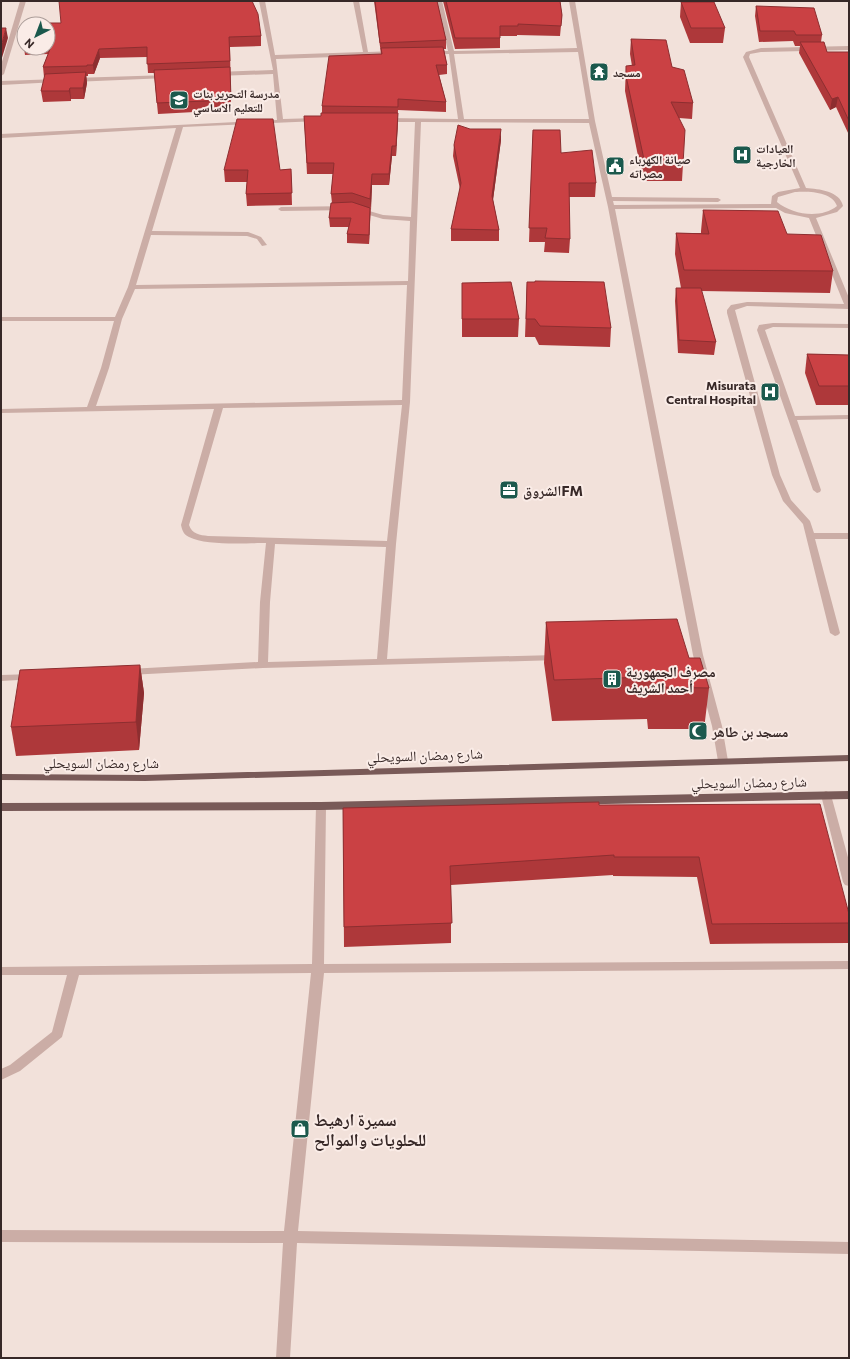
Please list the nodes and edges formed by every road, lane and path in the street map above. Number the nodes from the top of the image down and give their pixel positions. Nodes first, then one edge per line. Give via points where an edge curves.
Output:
1 (23, 1) edge
2 (262, 1) edge
3 (356, 1) edge
4 (439, 1) edge
5 (572, 1) edge
6 (8, 30) dead end
7 (15, 30) junction
8 (849, 48) edge
9 (580, 50) junction
10 (451, 52) junction
11 (405, 53) edge
12 (428, 53) edge
13 (366, 54) junction
14 (273, 57) junction
15 (276, 72) junction
16 (1, 74) edge
17 (213, 75) edge
18 (174, 76) edge
19 (1, 83) edge
20 (280, 120) junction
21 (323, 120) edge
22 (378, 120) edge
23 (418, 120) junction
24 (461, 120) junction
25 (592, 121) junction
26 (180, 126) junction
27 (1, 136) edge
28 (804, 190) junction
29 (835, 198) junction
30 (849, 199) edge
31 (775, 203) junction
32 (610, 204) junction
33 (840, 206) junction
34 (849, 206) edge
35 (281, 209) dead end
36 (812, 216) junction
37 (414, 219) junction
38 (148, 233) junction
39 (264, 245) dead end
40 (411, 283) junction
41 (132, 287) junction
42 (849, 306) edge
43 (1, 319) edge
44 (118, 319) junction
45 (849, 326) edge
46 (406, 402) junction
47 (219, 407) junction
48 (91, 408) junction
49 (1, 411) edge
50 (849, 417) edge
51 (792, 418) junction
52 (817, 490) dead end
53 (810, 536) junction
54 (849, 536) edge
55 (271, 540) junction
56 (391, 544) junction
57 (835, 633) dead end
58 (566, 658) edge
59 (382, 663) junction
60 (263, 665) junction
61 (122, 672) edge
62 (44, 676) edge
63 (1, 678) edge
64 (849, 758) edge
65 (723, 761) junction
66 (1, 778) edge
67 (826, 795) junction
68 (849, 795) edge
69 (321, 806) junction
70 (1, 807) edge
71 (849, 882) edge
72 (849, 965) edge
73 (318, 968) junction
74 (1, 971) edge
75 (74, 971) junction
76 (1, 1075) edge
77 (1, 1236) edge
78 (290, 1237) junction
79 (849, 1248) edge
80 (283, 1358) edge

1 - 7 street
2 - 14 street
3 - 13 street
4 - 10 street
5 - 9 street
6 - 7 street
7 - 16 street
8 - 28 street via 766,49 748,53 746,57
9 - 10 street
9 - 25 street
10 - 12 street
10 - 24 street
11 - 13 street
13 - 14 street
14 - 15 street
15 - 17 street
15 - 20 street
18 - 19 street
20 - 21 street
20 - 26 street
22 - 23 street
23 - 24 street
23 - 37 street
24 - 25 street
25 - 32 street
26 - 27 street
26 - 38 street
28 - 29 street via 822,192
28 - 31 street via 780,193
29 - 30 street
29 - 33 street
31 - 32 street
31 - 36 street via 791,213
32 - 65 street via 694,655 717,726
33 - 34 street
33 - 36 street via 831,213
35 - 37 street via 352,208 383,217
36 - 42 street
37 - 40 street
38 - 39 street via 248,234 259,238
38 - 41 street
40 - 41 street
40 - 46 street
41 - 44 street
42 - 53 street via 747,304 731,310 776,475 787,502 807,523
43 - 44 street
44 - 48 street
45 - 51 street via 762,327
46 - 47 street
46 - 56 street
47 - 48 street
47 - 55 street via 185,530 200,538
48 - 49 street
50 - 51 street
51 - 52 street
53 - 54 street
53 - 57 street
55 - 56 street
55 - 60 street via 265,595
56 - 59 street
58 - 59 street
59 - 60 street
60 - 61 street
62 - 63 street
64 - 65 main road, شارع رمضان السويحلي
65 - 66 main road, شارع رمضان السويحلي via 145,778
67 - 68 main road, شارع رمضان السويحلي
67 - 69 main road, شارع رمضان السويحلي
67 - 71 street
69 - 70 main road, شارع رمضان السويحلي
69 - 73 street
72 - 73 street
73 - 75 street
73 - 78 street
74 - 75 street
75 - 76 street via 58,1034 15,1068
77 - 78 street
78 - 79 street
78 - 80 street

